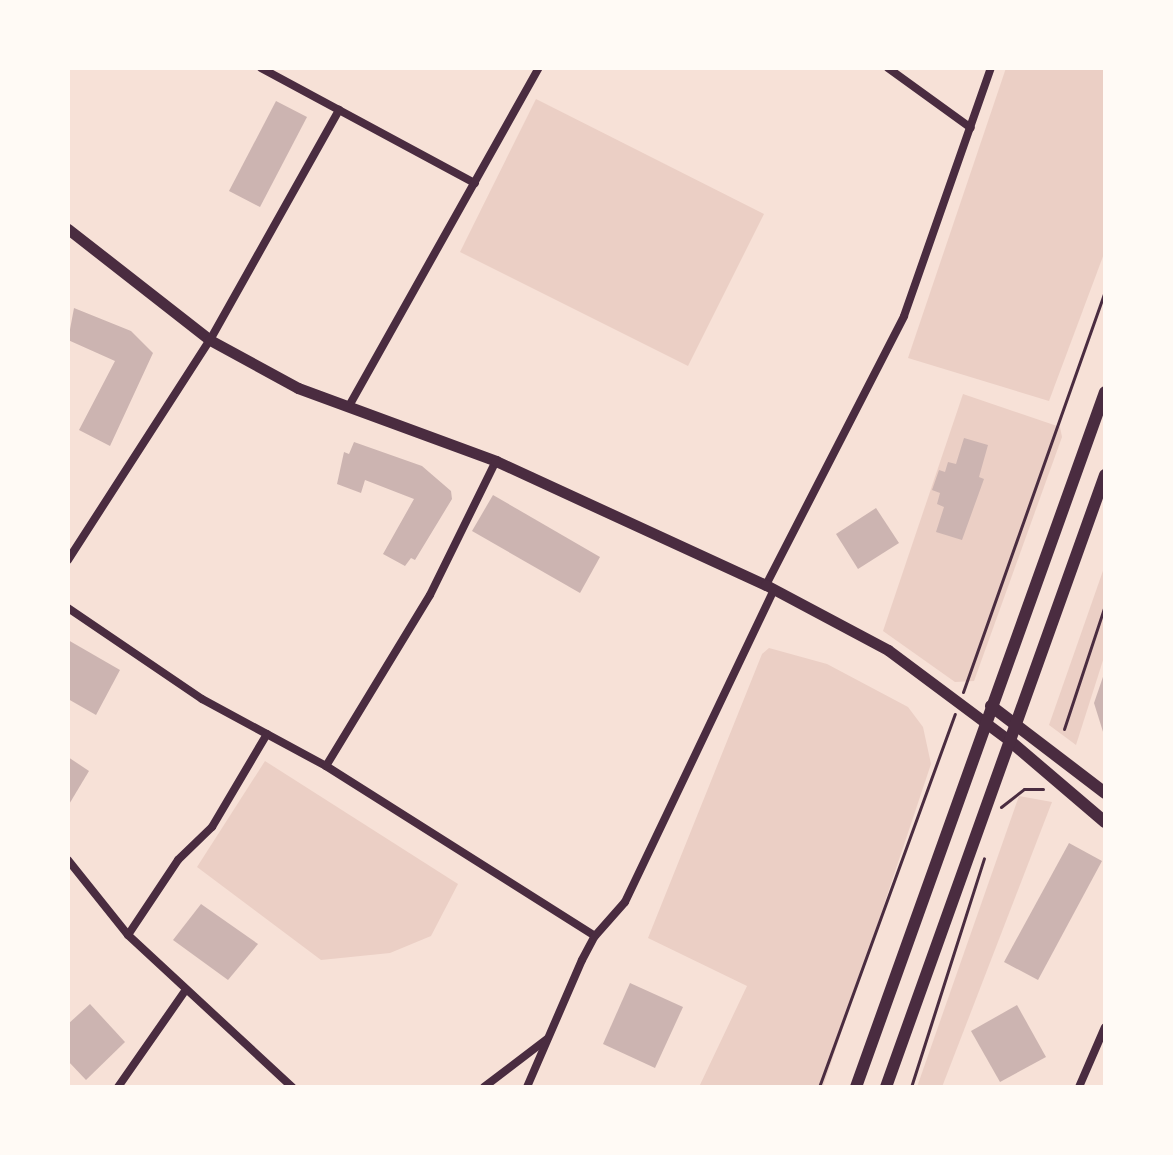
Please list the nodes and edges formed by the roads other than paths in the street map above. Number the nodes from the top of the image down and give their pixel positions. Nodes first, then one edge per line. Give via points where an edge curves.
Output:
1 (261, 68) edge
2 (539, 68) edge
3 (888, 68) edge
4 (991, 68) edge
5 (339, 110) junction
6 (971, 128) junction
7 (475, 183) junction
8 (68, 229) edge
9 (210, 340) junction
10 (1105, 392) edge
11 (349, 406) junction
12 (496, 461) junction
13 (1105, 475) edge
14 (68, 560) edge
15 (770, 587) junction
16 (68, 608) edge
17 (991, 706) junction
18 (1017, 722) junction
19 (984, 724) junction
20 (267, 734) junction
21 (1010, 741) junction
22 (326, 766) junction
23 (1105, 793) edge
24 (1105, 822) edge
25 (68, 860) edge
26 (128, 935) junction
27 (595, 936) junction
28 (185, 991) junction
29 (1105, 1027) edge
30 (548, 1039) junction
31 (118, 1087) edge
32 (292, 1087) edge
33 (484, 1087) edge
34 (527, 1087) edge
35 (856, 1087) edge
36 (886, 1087) edge
37 (1079, 1087) edge

1 - 5 street
2 - 7 street
3 - 6 street
4 - 6 street
5 - 7 street
5 - 9 street
6 - 15 street via 904,316
7 - 11 street
8 - 9 street
9 - 11 street via 298,388
9 - 14 street
10 - 17 main road
11 - 12 street
12 - 15 street
12 - 22 street via 430,595
13 - 18 main road
15 - 19 street via 888,650
15 - 27 street via 625,902
16 - 20 street via 202,699
17 - 18 main road
17 - 19 main road
18 - 21 main road
18 - 23 main road
19 - 21 street
19 - 35 main road
20 - 22 street
20 - 26 street via 212,827 178,860
21 - 24 main road
21 - 36 main road
22 - 27 street
25 - 26 street
26 - 28 street
27 - 30 street
28 - 31 street
28 - 32 street
29 - 37 street
30 - 33 street
30 - 34 street

